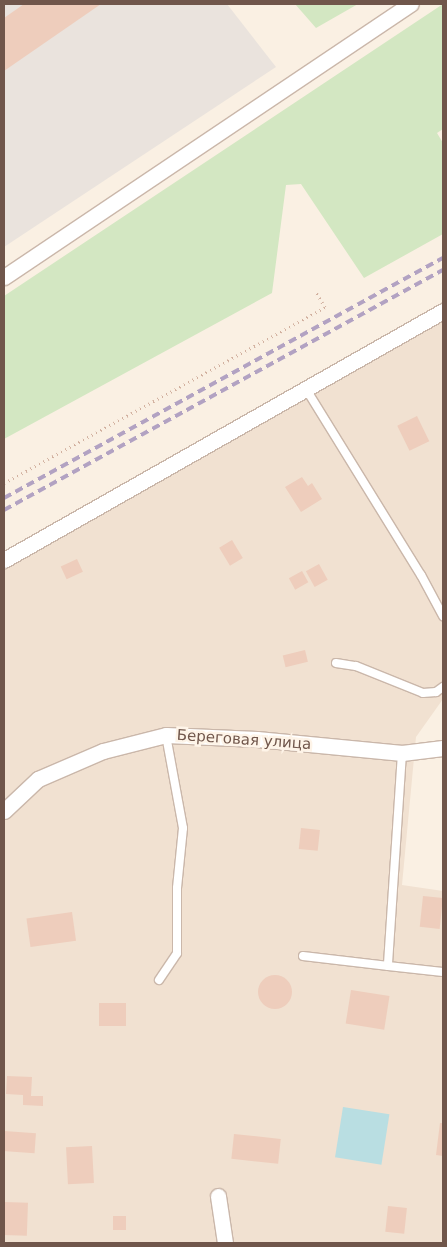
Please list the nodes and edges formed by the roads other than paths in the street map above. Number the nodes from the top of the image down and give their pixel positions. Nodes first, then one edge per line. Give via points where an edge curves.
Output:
1 (411, 4) edge
2 (4, 277) edge
3 (443, 311) edge
4 (306, 389) junction
5 (4, 560) edge
6 (443, 616) edge
7 (336, 663) dead end
8 (443, 686) edge
9 (166, 735) junction
10 (443, 748) edge
11 (402, 753) junction
12 (4, 811) edge
13 (303, 956) dead end
14 (388, 966) junction
15 (443, 972) edge
16 (159, 980) dead end
17 (218, 1196) dead end
18 (226, 1243) edge

1 - 2 street
3 - 4 street
4 - 5 street
4 - 6 lane
7 - 8 lane via 356,666 423,693 436,692
9 - 11 street, Береговая улица via 256,739
9 - 12 street, Береговая улица via 104,751 38,779
9 - 16 lane via 183,828 177,888 177,953
10 - 11 street, Береговая улица
11 - 14 lane
13 - 14 lane
14 - 15 lane
17 - 18 street

